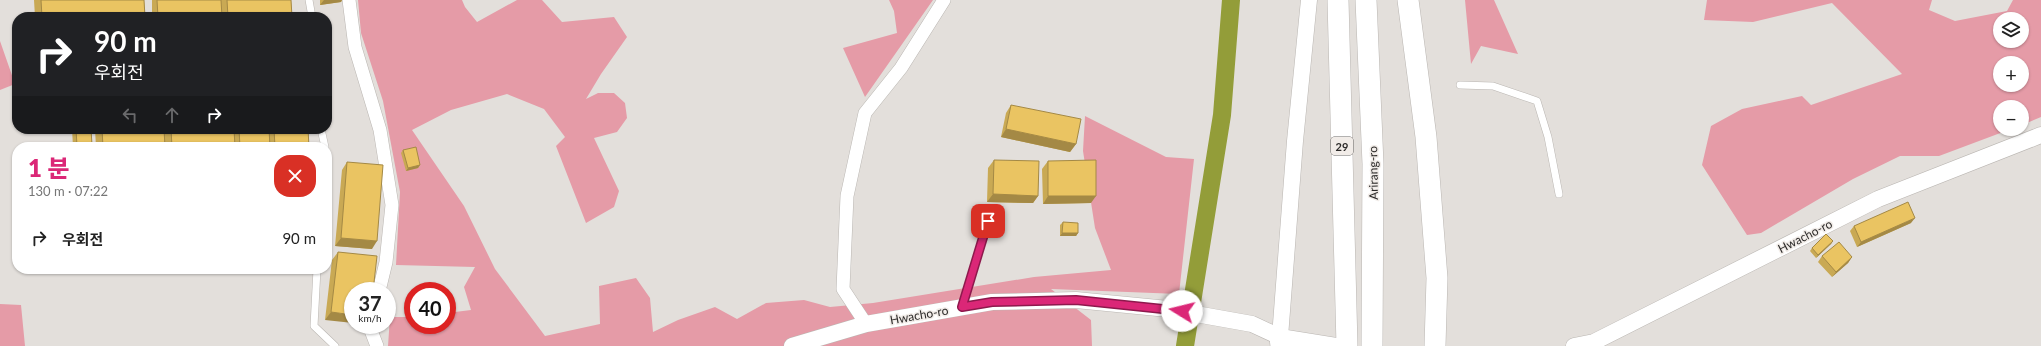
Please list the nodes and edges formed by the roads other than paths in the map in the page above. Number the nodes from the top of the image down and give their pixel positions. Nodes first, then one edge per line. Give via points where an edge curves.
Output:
1 (309, 0) edge
2 (349, 0) edge
3 (944, 0) edge
4 (1309, 0) edge
5 (1338, 0) edge
6 (1366, 0) edge
7 (1408, 0) edge
8 (311, 12) edge
9 (1460, 85) dead end
10 (2041, 135) edge
11 (1559, 194) dead end
12 (988, 221) dead end
13 (317, 274) edge
14 (381, 282) edge
15 (962, 307) junction
16 (866, 324) junction
17 (372, 334) edge
18 (1281, 342) edge
19 (335, 346) edge
20 (377, 346) edge
21 (792, 346) edge
22 (1336, 346) edge
23 (1347, 346) edge
24 (1372, 346) edge
25 (1435, 346) edge
26 (1574, 346) edge

1 - 8 lane
2 - 14 street via 355,47 380,130 392,205
3 - 16 street via 901,68 865,113 847,196 843,289
4 - 18 street via 1295,141
5 - 23 main road, 29
6 - 24 main road, Arirang-ro via 1373,164
7 - 25 main road via 1426,137 1437,278
9 - 11 lane via 1493,86 1537,101 1548,137
10 - 26 street, Hwacho-ro via 1878,199 1594,342
12 - 15 lane
13 - 19 lane via 314,326
15 - 16 street, Hwacho-ro
15 - 18 street, Hwacho-ro via 992,302 1076,300 1168,309 1252,324
16 - 21 street, Hwacho-ro
17 - 20 street
18 - 22 street

